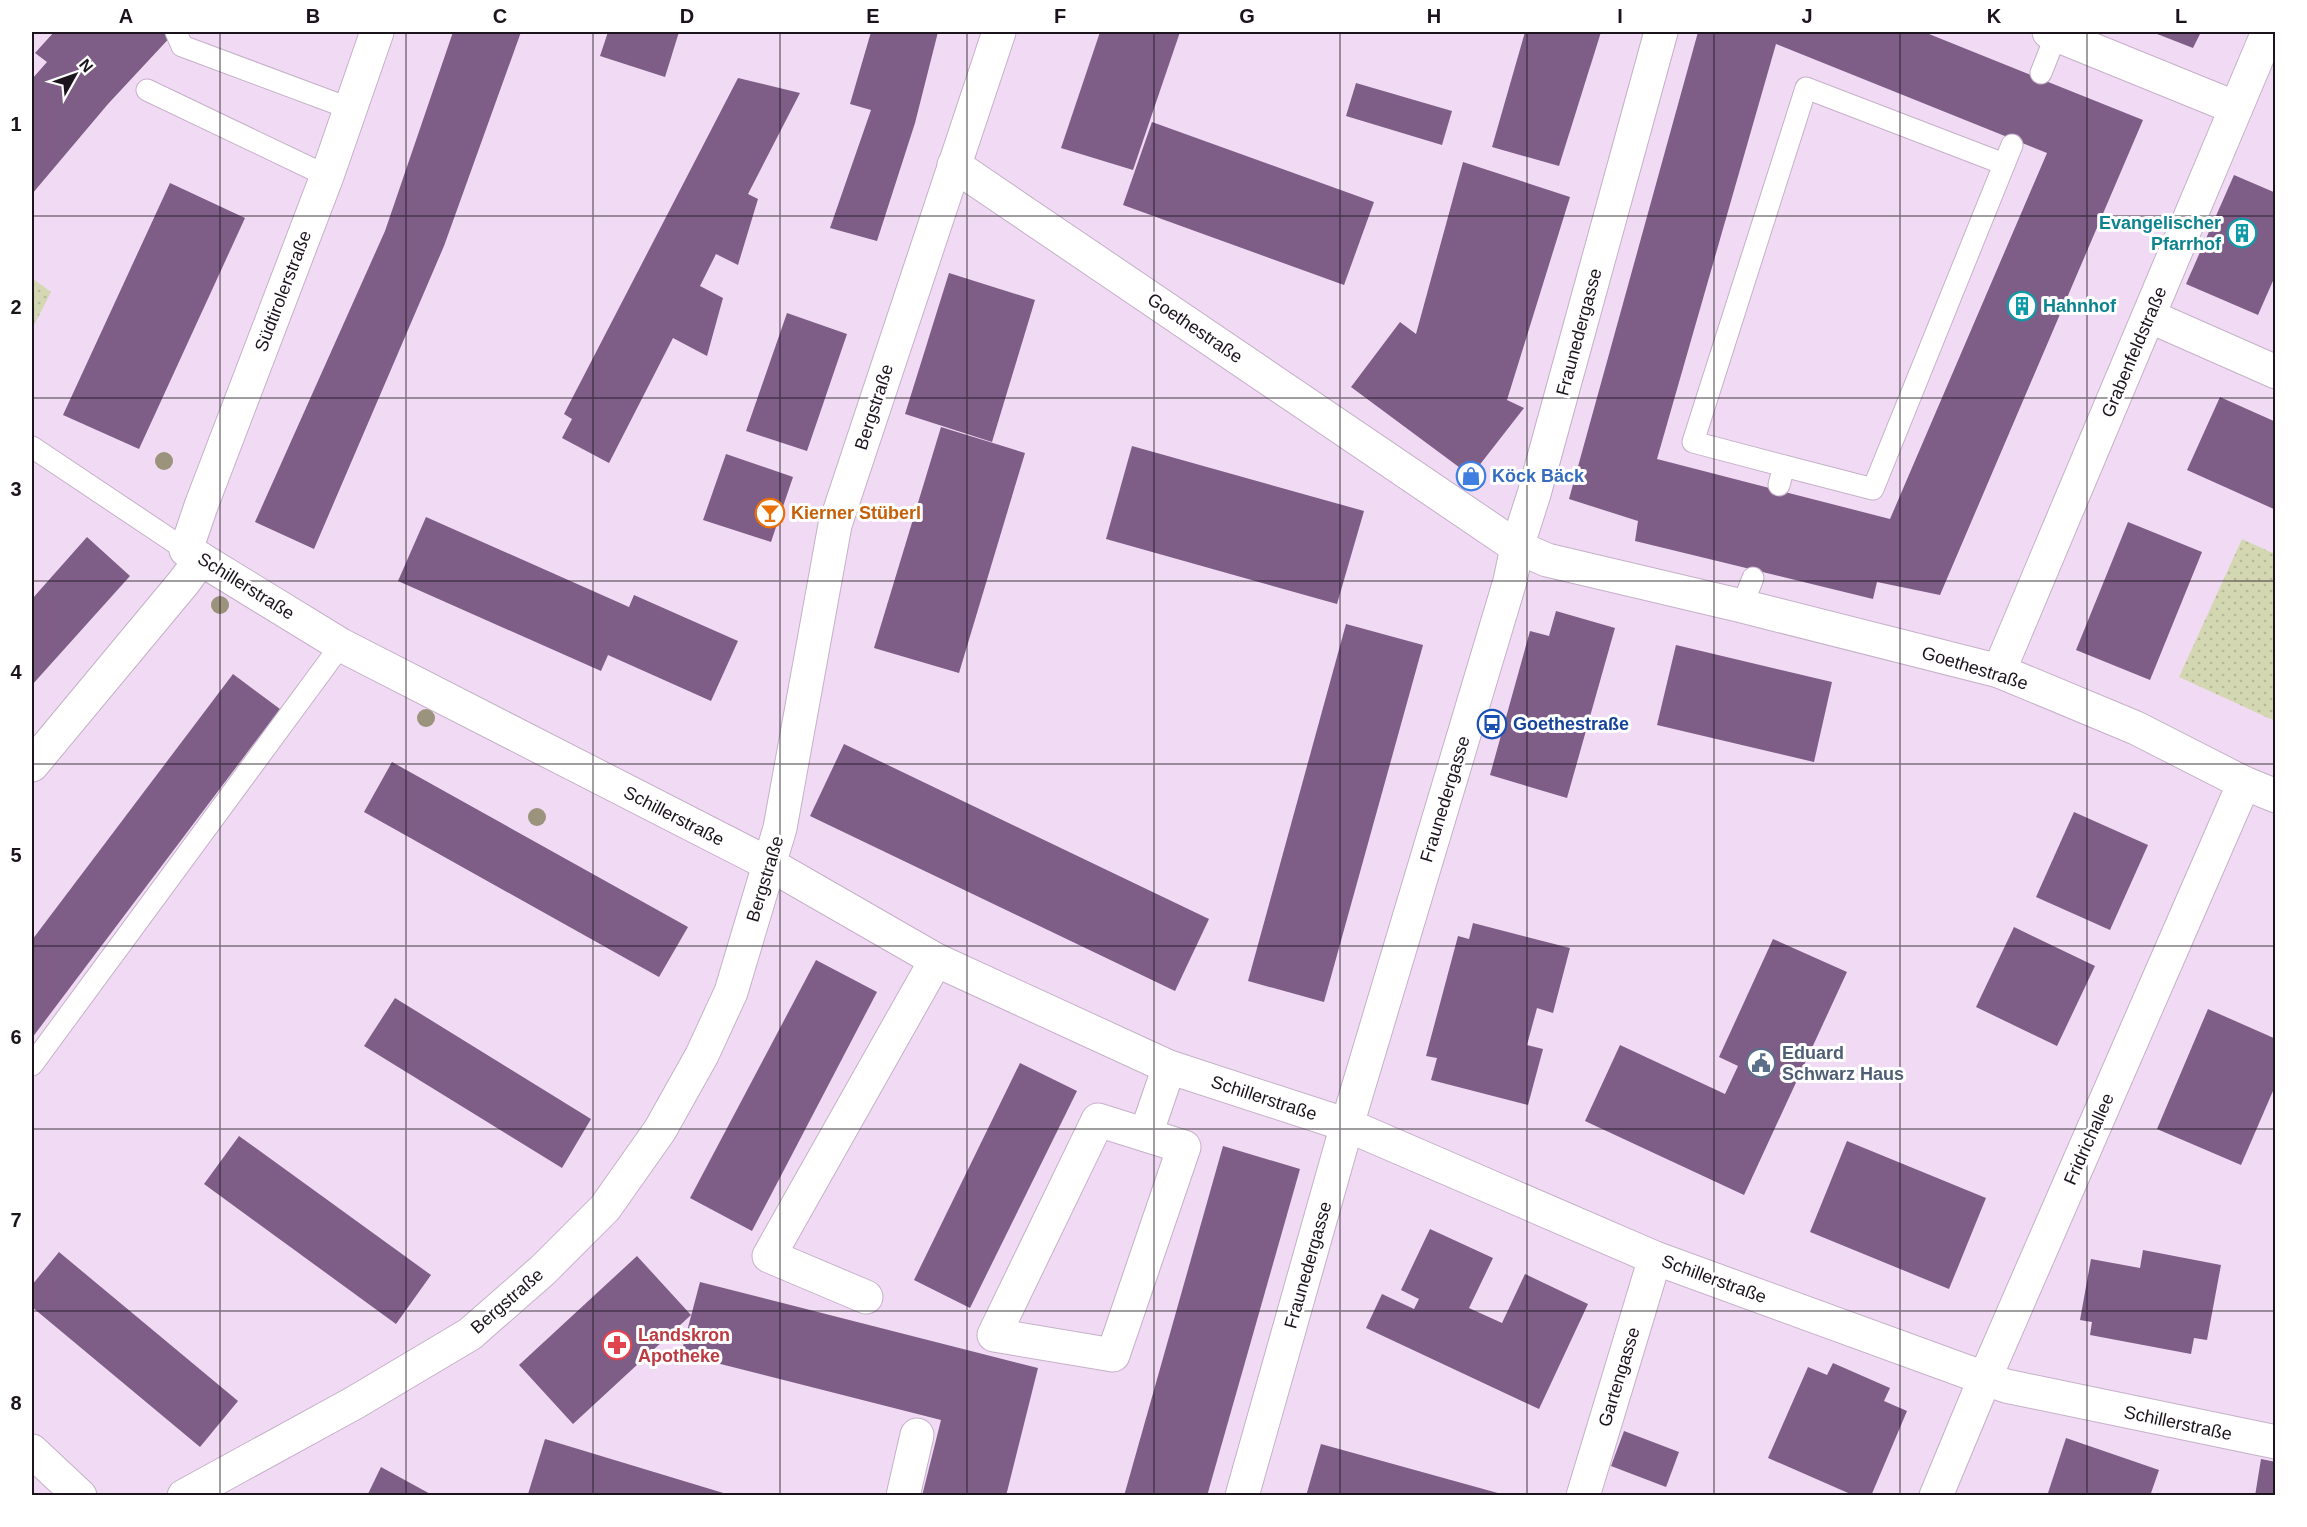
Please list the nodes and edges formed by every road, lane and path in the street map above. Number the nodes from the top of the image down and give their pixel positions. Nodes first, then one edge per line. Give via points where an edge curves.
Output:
1 (176, 32) edge
2 (377, 32) edge
3 (999, 32) edge
4 (1661, 32) edge
5 (2268, 32) edge
6 (2053, 33) edge
7 (2041, 73) dead end
8 (147, 90) dead end
9 (2236, 108) junction
10 (351, 109) junction
11 (954, 165) junction
12 (327, 176) junction
13 (2149, 316) junction
14 (2276, 372) edge
15 (32, 447) edge
16 (1782, 476) joint
17 (1517, 547) junction
18 (194, 554) junction
19 (342, 645) junction
20 (1999, 672) junction
21 (32, 765) edge
22 (2244, 783) junction
23 (2276, 796) edge
24 (769, 864) junction
25 (936, 960) junction
26 (32, 1065) edge
27 (1169, 1067) junction
28 (1347, 1125) junction
29 (1146, 1134) junction
30 (1655, 1258) junction
31 (866, 1297) dead end
32 (1985, 1378) junction
33 (917, 1435) dead end
34 (2276, 1442) edge
35 (32, 1451) edge
36 (80, 1496) edge
37 (184, 1496) edge
38 (903, 1496) edge
39 (1242, 1496) edge
40 (1583, 1496) edge
41 (1936, 1496) edge

1 - 10 lane via 182,45
2 - 10 street, Südtirolerstraße
3 - 11 street, Bergstraße
4 - 17 street, Fraunedergasse
5 - 9 street, Grabenfeldstraße
6 - 7 lane
6 - 9 street
8 - 12 lane
9 - 13 street, Grabenfeldstraße
10 - 12 street, Südtirolerstraße
11 - 17 street, Goethestraße
11 - 24 street, Bergstraße via 836,525 780,828
12 - 18 street, Südtirolerstraße via 201,506
13 - 14 street
13 - 20 street, Grabenfeldstraße
15 - 18 lane
16 - 16 lane via 1693,442 1806,88 2008,154 1873,489
17 - 20 street, Goethestraße via 1547,560 1748,592
17 - 28 street, Fraunedergasse via 1507,592
18 - 19 street, Schillerstraße
18 - 21 street, Südtirolerstraße via 184,582
19 - 24 street, Schillerstraße
19 - 26 lane
20 - 22 street, Goethestraße via 2136,728
22 - 23 street, Goethestraße
22 - 32 street, Fridrichallee
24 - 25 street, Schillerstraße
24 - 37 street, Bergstraße via 731,992 702,1055 660,1130 605,1208 543,1270 470,1334
25 - 27 street, Schillerstraße
25 - 31 street via 769,1256
27 - 28 street, Schillerstraße
27 - 29 street
28 - 30 street, Schillerstraße
28 - 39 street, Fraunedergasse
29 - 29 street via 1184,1147 1113,1355 994,1335 1098,1120
30 - 32 street, Schillerstraße
30 - 40 street, Gartengasse
32 - 34 street, Schillerstraße via 2006,1386
32 - 41 street, Fridrichallee
33 - 38 street
35 - 36 street

